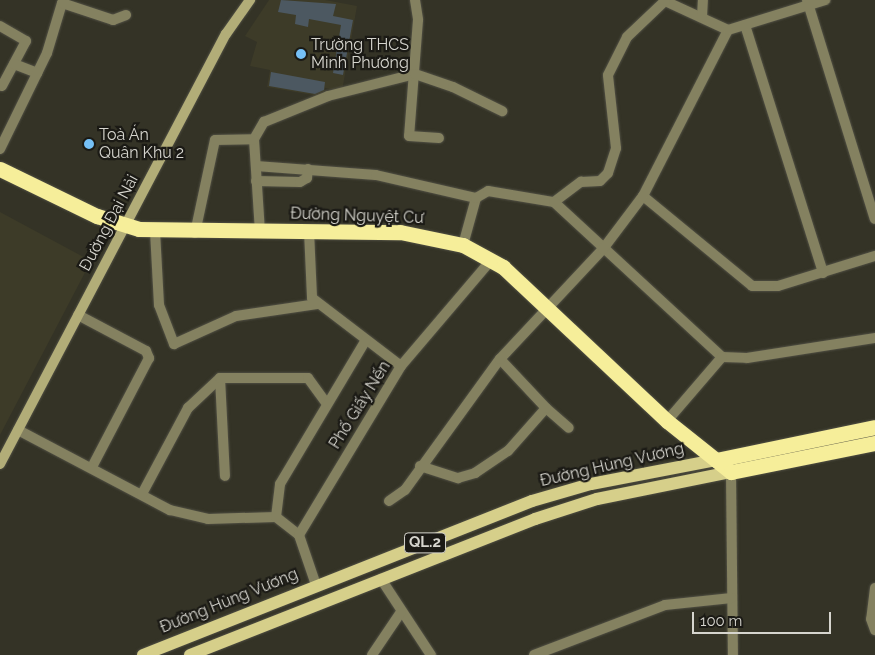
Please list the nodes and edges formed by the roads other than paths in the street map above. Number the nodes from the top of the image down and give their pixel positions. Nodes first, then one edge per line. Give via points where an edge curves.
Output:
1 (415, 0) edge
2 (703, 0) edge
3 (825, 0) edge
4 (247, 1) edge
5 (665, 1) edge
6 (807, 3) edge
7 (126, 15) dead end
8 (702, 17) junction
9 (745, 25) junction
10 (0, 26) edge
11 (728, 30) junction
12 (14, 64) junction
13 (37, 73) junction
14 (415, 74) junction
15 (2, 86) dead end
16 (502, 111) dead end
17 (439, 138) dead end
18 (254, 139) junction
19 (0, 149) edge
20 (256, 166) junction
21 (0, 168) edge
22 (308, 169) junction
23 (256, 181) junction
24 (643, 196) junction
25 (476, 198) junction
26 (554, 202) junction
27 (875, 219) edge
28 (124, 225) junction
29 (156, 231) junction
30 (309, 231) junction
31 (260, 232) junction
32 (195, 233) junction
33 (463, 245) junction
34 (603, 249) junction
35 (875, 256) edge
36 (492, 259) junction
37 (823, 273) junction
38 (317, 304) junction
39 (548, 308) junction
40 (78, 315) junction
41 (875, 338) edge
42 (366, 340) junction
43 (722, 357) junction
44 (500, 359) junction
45 (401, 366) junction
46 (220, 378) junction
47 (327, 404) junction
48 (546, 408) junction
49 (667, 421) junction
50 (875, 427) edge
51 (569, 428) dead end
52 (18, 430) junction
53 (875, 443) edge
54 (716, 460) junction
55 (0, 464) edge
56 (420, 466) junction
57 (92, 467) junction
58 (730, 472) junction
59 (225, 476) dead end
60 (142, 494) junction
61 (388, 501) dead end
62 (276, 517) junction
63 (299, 535) junction
64 (381, 579) junction
65 (316, 585) junction
66 (875, 588) edge
67 (302, 591) junction
68 (732, 598) junction
69 (308, 608) junction
70 (401, 612) junction
71 (875, 630) edge
72 (143, 655) edge
73 (190, 655) edge
74 (372, 655) edge
75 (431, 655) edge
76 (534, 655) edge
77 (733, 655) edge

1 - 14 street via 418,20
2 - 8 street
3 - 6 street
4 - 28 street, Đường Đại Nải via 226,34
5 - 8 street
5 - 26 street via 627,37 608,75 616,148 608,173 594,183 581,182
6 - 9 street
6 - 27 street
7 - 13 street via 113,20 62,3
8 - 11 street
9 - 11 street
9 - 37 street
10 - 12 street via 26,40
11 - 24 street
12 - 13 street
12 - 15 street
13 - 19 street
14 - 16 street via 453,87
14 - 17 street via 409,136
14 - 18 street via 313,101 264,122
18 - 20 street
18 - 32 street via 215,140
20 - 22 street
20 - 23 street
21 - 28 highway, Đường Nguyệt Cư
22 - 23 street via 307,178 300,182
22 - 25 street via 376,175
23 - 31 street
24 - 34 street
24 - 37 street via 752,286 778,286
25 - 26 street via 494,189
25 - 33 street
26 - 34 street
28 - 29 highway, Đường Nguyệt Cư
28 - 40 street, Đường Đại Nải
29 - 32 highway, Đường Nguyệt Cư
29 - 38 street via 159,305 174,344 236,316
30 - 31 highway, Đường Nguyệt Cư
30 - 33 highway, Đường Nguyệt Cư via 428,235
30 - 38 street via 311,293
31 - 32 highway, Đường Nguyệt Cư
33 - 36 highway, Đường Nguyệt Cư
34 - 39 street
34 - 43 street
35 - 37 street
36 - 39 highway, Đường Nguyệt Cư
36 - 45 street, Phố Giấy Nến
38 - 42 street
39 - 44 street
39 - 49 highway, Đường Nguyệt Cư
40 - 52 street, Đường Đại Nải
40 - 57 street via 146,351 150,358
41 - 43 street via 747,358
42 - 45 street
42 - 47 street
43 - 49 street
44 - 48 street
44 - 56 street
45 - 63 street, Phố Giấy Nến
46 - 47 street via 308,378
46 - 59 street
46 - 60 street via 188,408
47 - 62 street via 280,484
48 - 51 street
48 - 56 street via 508,451 475,473 458,478
49 - 54 highway, Đường Nguyệt Cư
50 - 54 highway, Đường Hùng Vương / QL.2
52 - 55 street, Đường Đại Nải
52 - 57 street
53 - 58 highway, Đường Hùng Vương / QL.2
54 - 58 highway, Đường Nguyệt Cư
54 - 65 main road, Đường Hùng Vương / QL.2 via 591,484 532,501
56 - 61 street via 405,490
57 - 60 street
58 - 64 main road, Đường Hùng Vương / QL.2 via 596,499
58 - 68 street
60 - 62 street via 170,510 208,519
62 - 63 street
63 - 65 street
64 - 69 main road, Đường Hùng Vương / QL.2
64 - 70 street
65 - 67 main road, Đường Hùng Vương / QL.2
66 - 71 street via 871,619
67 - 69 main road
67 - 72 main road, Đường Hùng Vương / QL.2
68 - 76 street via 665,605
68 - 77 street
69 - 73 main road, Đường Hùng Vương / QL.2
70 - 74 street
70 - 75 street

